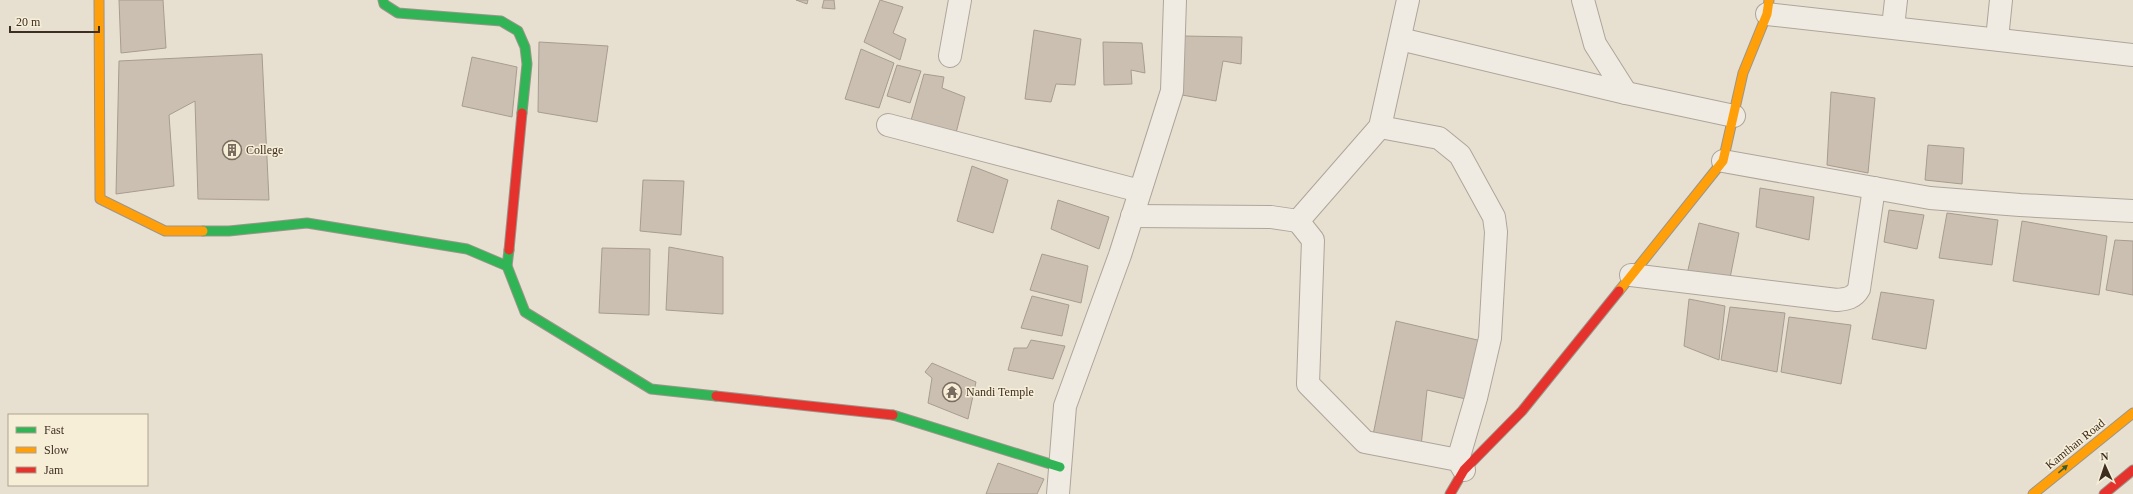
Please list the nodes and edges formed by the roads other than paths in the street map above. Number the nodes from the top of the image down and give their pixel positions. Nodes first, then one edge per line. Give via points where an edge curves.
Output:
1 (99, 0) edge
2 (383, 0) edge
3 (960, 0) edge
4 (1175, 0) edge
5 (1408, 0) edge
6 (1583, 0) edge
7 (1896, 0) edge
8 (2001, 0) edge
9 (1768, 7) edge
10 (1893, 27) junction
11 (1997, 38) junction
12 (1400, 39) junction
13 (2133, 55) edge
14 (950, 56) dead end
15 (1626, 93) junction
16 (1734, 116) junction
17 (888, 125) dead end
18 (1380, 127) junction
19 (1723, 161) junction
20 (1874, 188) junction
21 (1140, 191) junction
22 (2133, 210) edge
23 (1132, 216) junction
24 (1298, 221) junction
25 (507, 266) junction
26 (1631, 275) junction
27 (2133, 413) edge
28 (1461, 465) junction
29 (1060, 467) junction
30 (2133, 470) edge
31 (1058, 494) edge
32 (1450, 494) edge
33 (2033, 494) edge
34 (2104, 494) edge

1 - 25 street via 100,199 165,231 229,231 306,223 467,250
2 - 25 street via 384,4 398,13 501,21 518,31 525,47 527,64
3 - 14 street
4 - 21 street via 1172,91
5 - 12 street
6 - 15 street via 1595,44
7 - 10 street
8 - 11 street
9 - 10 street
9 - 16 street via 1743,73
10 - 11 street
11 - 13 street
12 - 15 street
12 - 18 street
15 - 16 street
16 - 19 street
17 - 21 street
18 - 24 street
18 - 28 street via 1439,138 1451,147 1460,155 1494,217 1496,232 1492,327
19 - 20 street
19 - 26 street
20 - 22 street via 1930,198
20 - 26 street via 1859,289 1856,295 1847,299 1837,300
21 - 23 street
23 - 24 street via 1271,217
23 - 29 street via 1065,406
24 - 28 street via 1313,240 1308,384 1365,442
25 - 29 street via 525,312 651,389 898,416
26 - 28 street via 1522,411
33 -> 27 street, Kamthan Road
28 - 32 street
29 - 31 street
30 - 34 street

